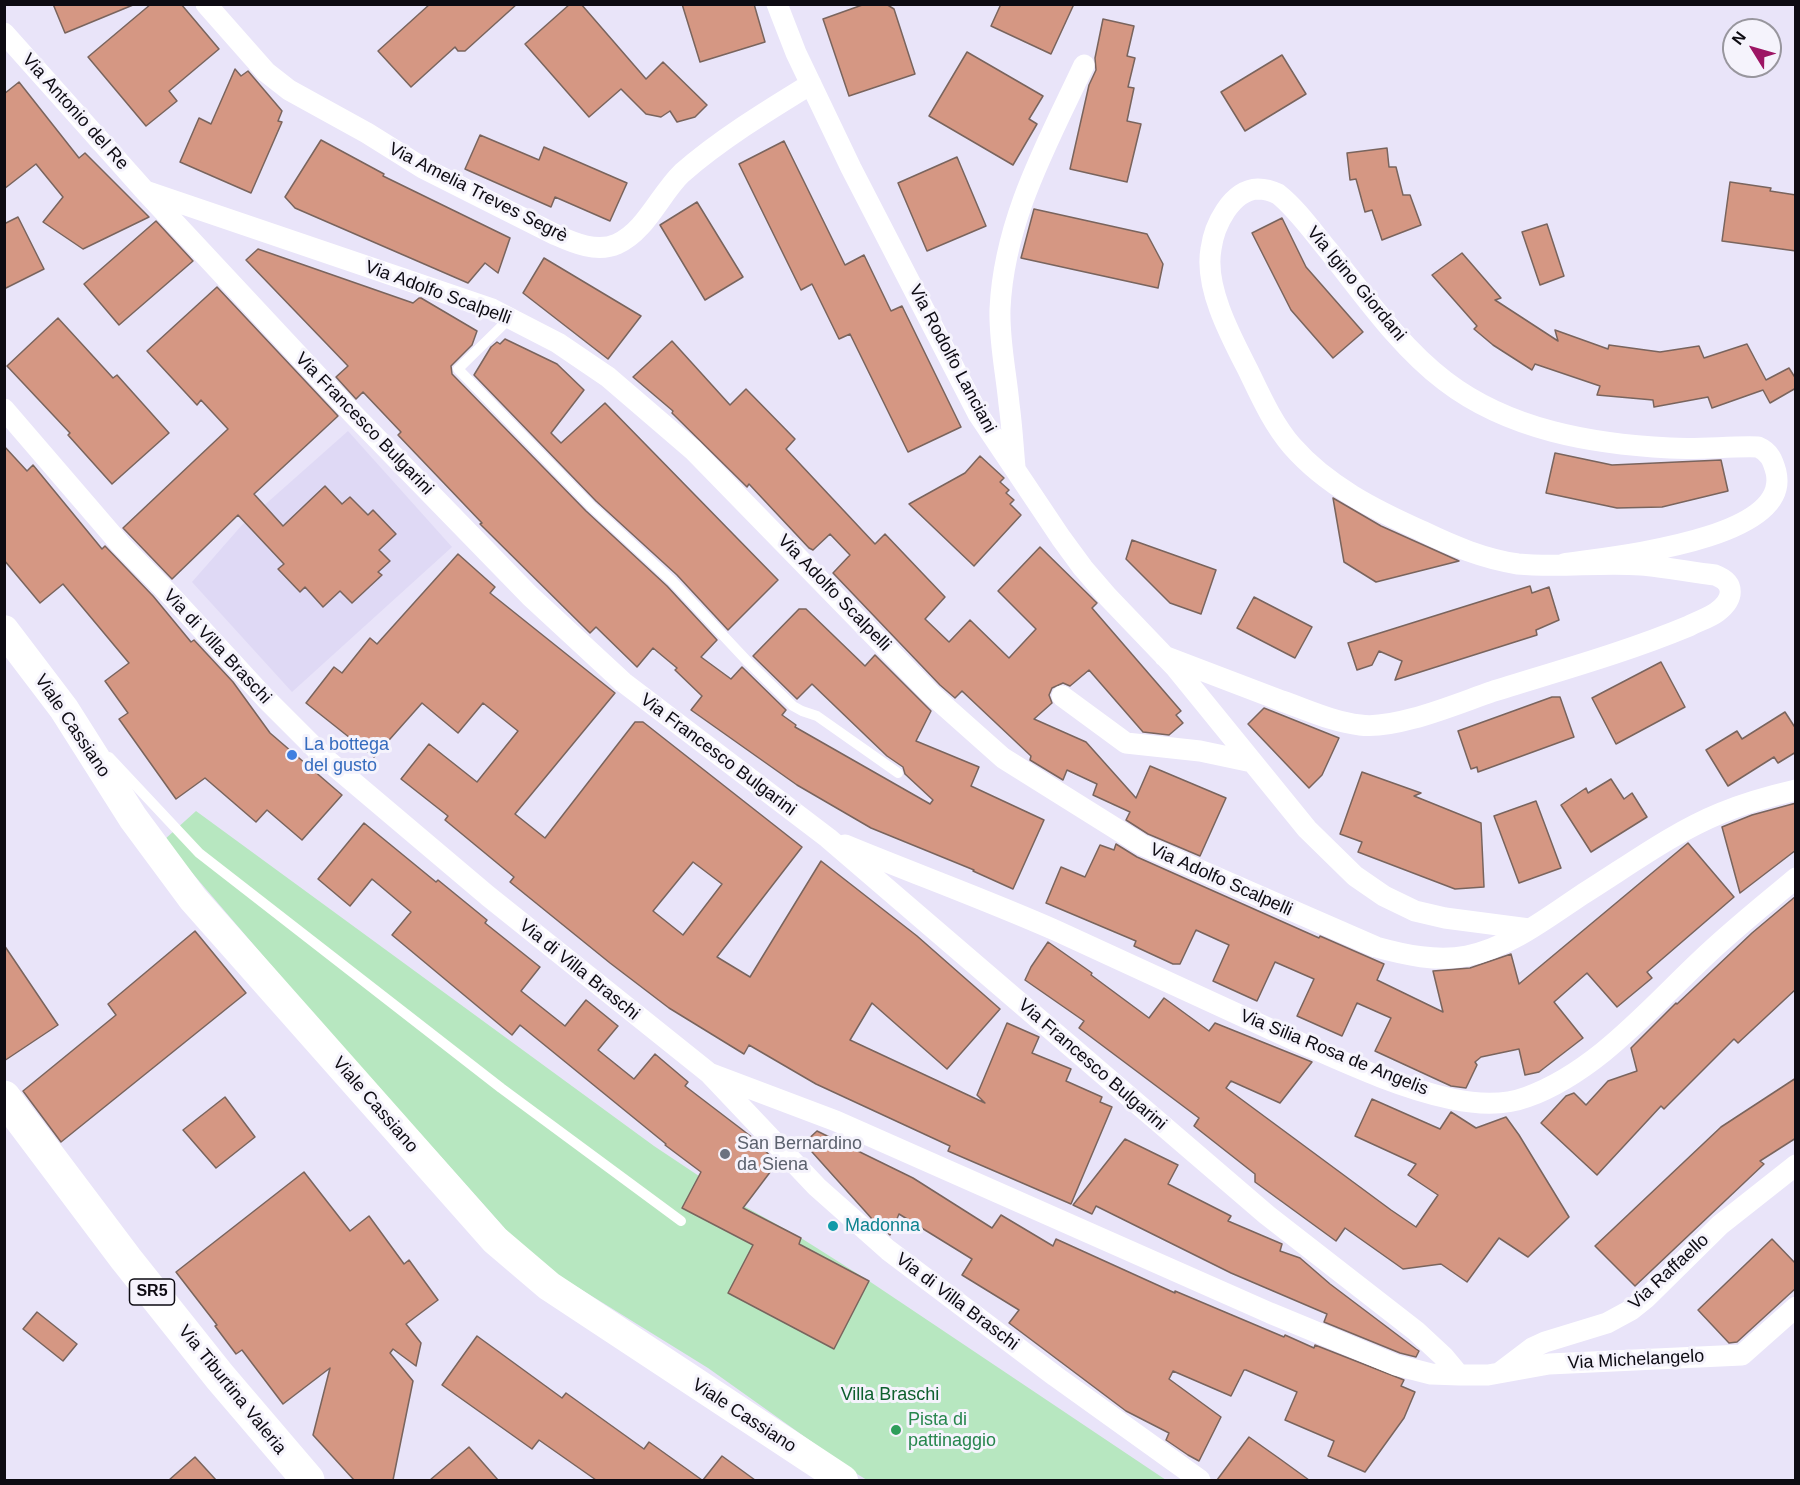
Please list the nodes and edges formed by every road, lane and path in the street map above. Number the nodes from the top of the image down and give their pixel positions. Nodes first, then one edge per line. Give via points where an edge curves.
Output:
1 (206, 4) edge
2 (777, 4) edge
3 (4, 33) edge
4 (1084, 65) dead end
5 (811, 84) junction
6 (145, 191) junction
7 (510, 318) junction
8 (4, 409) edge
9 (1015, 467) junction
10 (1563, 564) junction
11 (4, 630) edge
12 (1164, 656) junction
13 (1062, 696) dead end
14 (64, 709) junction
15 (1252, 762) junction
16 (898, 773) dead end
17 (1796, 790) edge
18 (828, 838) junction
19 (1796, 878) edge
20 (1529, 929) junction
21 (709, 1073) junction
22 (5, 1097) edge
23 (1796, 1165) edge
24 (681, 1221) dead end
25 (1796, 1307) edge
26 (1499, 1373) junction
27 (1459, 1375) junction
28 (308, 1480) edge
29 (843, 1480) edge
30 (1200, 1480) edge

1 - 5 street, Via Amelia Treves Segrè via 267,72 289,90 441,178 556,235 593,247 611,246 627,238 643,223 665,191 696,161
2 - 5 street, Via Rodolfo Lanciani
3 - 6 street, Via Antonio del Re
4 - 9 street via 1027,188 1005,262 1001,340
5 - 9 street, Via Rodolfo Lanciani via 978,414
6 - 7 street, Via Adolfo Scalpelli
6 - 18 street, Via Francesco Bulgarini via 530,596 623,682
7 - 16 lane via 458,369 792,706 817,716
7 - 20 street, Via Adolfo Scalpelli via 592,365 674,432 940,702 1003,758 1118,831 1164,856 1391,951 1437,958 1464,957 1488,950
8 - 21 street, Via di Villa Braschi via 121,545 326,759 470,881
9 - 12 street, Via Rodolfo Lanciani via 1083,568
10 - 10 street, Via Igino Giordani via 1521,564 1458,548 1381,513 1341,488 1295,449 1269,412 1232,339 1213,283 1209,260 1212,239 1233,202 1253,190 1270,190 1279,195 1423,362 1450,385 1504,415 1599,442 1672,448 1758,447 1771,457 1777,480 1774,495 1753,516 1727,530 1684,544
10 - 12 street, Via Igino Giordani via 1641,565 1715,575 1726,580 1730,593 1716,613 1657,639 1378,726 1330,718
11 - 14 street, Viale Cassiano
12 - 15 street, Via Rodolfo Lanciani
13 - 15 street via 1126,743 1200,751
14 - 24 lane via 199,853 501,1088
14 - 29 street, Viale Cassiano via 133,818 193,898 495,1240 549,1286
15 - 20 street, Via Rodolfo Lanciani via 1322,845 1384,896 1424,914
17 - 20 street via 1749,802 1690,828
18 - 19 street, Via Silia Rosa de Angelis via 1054,930 1330,1055 1412,1088 1478,1103 1523,1098 1576,1072
18 - 27 street, Via Francesco Bulgarini via 1267,1215 1416,1331
21 - 27 street via 828,1117 1396,1365 1431,1374
21 - 30 street, Via di Villa Braschi via 817,1187 888,1250
22 - 28 main road, Via Tiburtina Valeria / SR5 via 139,1276
23 - 26 street, Via Raffaello via 1720,1225 1631,1310 1606,1323 1532,1348
25 - 26 street, Via Michelangelo via 1742,1355 1549,1364
26 - 27 street, Via Michelangelo

